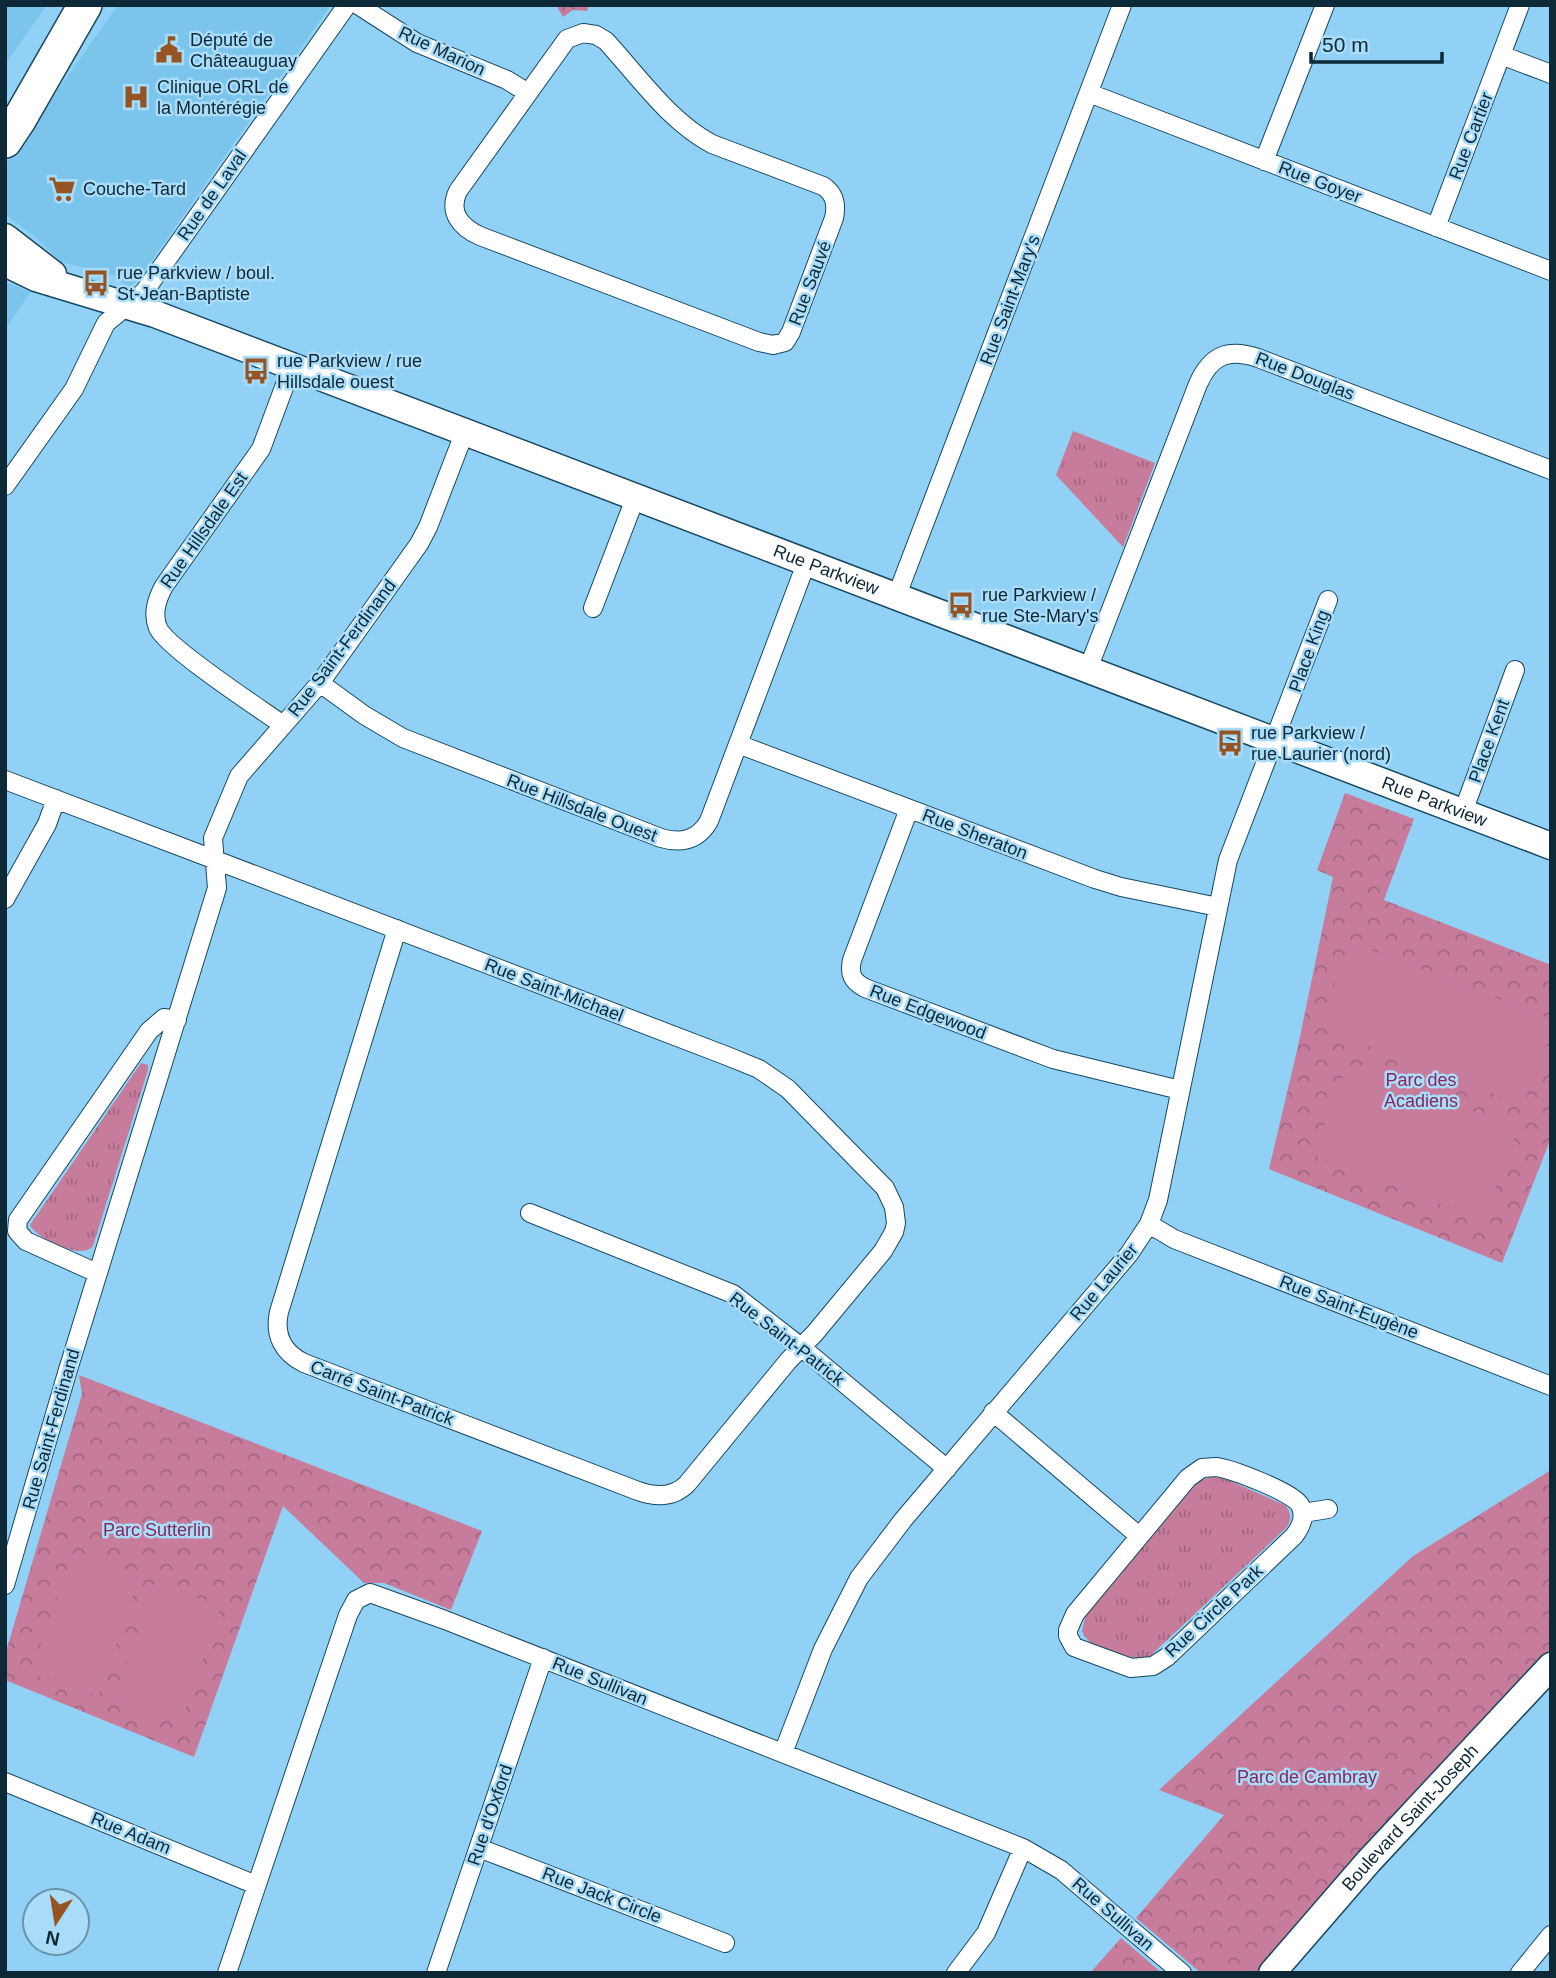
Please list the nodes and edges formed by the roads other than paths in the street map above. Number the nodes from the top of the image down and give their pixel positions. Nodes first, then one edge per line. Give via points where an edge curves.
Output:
1 (79, 5) edge
2 (85, 5) edge
3 (347, 5) edge
4 (358, 5) edge
5 (1122, 5) edge
6 (1325, 5) edge
7 (1520, 5) edge
8 (1501, 55) junction
9 (1551, 74) edge
10 (528, 93) junction
11 (1089, 93) junction
12 (5, 98) edge
13 (5, 141) edge
14 (1264, 161) junction
15 (1436, 226) junction
16 (5, 237) edge
17 (5, 263) edge
18 (1551, 271) edge
19 (99, 297) junction
20 (127, 305) junction
21 (292, 366) junction
22 (465, 431) junction
23 (1551, 470) edge
24 (5, 486) edge
25 (636, 496) junction
26 (807, 561) junction
27 (897, 595) junction
28 (1328, 600) dead end
29 (593, 608) dead end
30 (1088, 669) junction
31 (1515, 670) dead end
32 (320, 683) junction
33 (282, 725) junction
34 (1274, 740) junction
35 (738, 744) junction
36 (5, 780) edge
37 (56, 799) junction
38 (909, 809) junction
39 (1463, 812) junction
40 (1551, 846) edge
41 (215, 860) junction
42 (5, 899) edge
43 (1218, 907) junction
44 (397, 929) junction
45 (177, 1020) junction
46 (1180, 1090) junction
47 (530, 1213) dead end
48 (1149, 1224) junction
49 (97, 1273) junction
50 (801, 1347) junction
51 (1551, 1386) edge
52 (993, 1412) junction
53 (947, 1469) junction
54 (1328, 1509) dead end
55 (1303, 1513) junction
56 (1139, 1536) junction
57 (6, 1579) edge
58 (543, 1658) junction
59 (1551, 1666) edge
60 (783, 1753) junction
61 (5, 1782) edge
62 (1023, 1847) junction
63 (479, 1848) junction
64 (256, 1885) junction
65 (1551, 1935) edge
66 (725, 1943) dead end
67 (227, 1973) edge
68 (436, 1973) edge
69 (956, 1973) edge
70 (1182, 1973) edge
71 (1272, 1973) edge
72 (1520, 1973) edge

1 - 12 highway
2 - 13 highway
3 - 20 street, Rue de Laval via 144,292
4 - 10 street, Rue Marion via 417,43
5 - 11 street, Rue Saint-Mary's
6 - 14 street
7 - 8 street, Rue Cartier
8 - 9 street
8 - 15 street, Rue Cartier
10 - 10 street, Rue Sauvé via 567,40 583,33 596,35 698,136 827,190 836,205 834,218 785,342 759,342 480,236 462,225 454,211 458,191
11 - 14 street, Rue Goyer
11 - 27 street, Rue Saint-Mary's
14 - 15 street, Rue Goyer
15 - 18 street, Rue Goyer
16 - 19 street, Rue Parkview via 51,273
17 - 19 street, Rue Parkview via 36,278
19 - 20 street, Rue Parkview
20 - 21 street, Rue Parkview
20 - 24 street, Rue de Laval via 106,323 74,390
21 - 22 street, Rue Parkview
21 - 33 street, Rue Hillsdale Est via 261,450 164,586 155,610 158,627 174,646
22 - 25 street, Rue Parkview
22 - 32 street, Rue Saint-Ferdinand via 424,537
23 - 30 street, Rue Douglas via 1249,355 1220,356 1208,365 1198,384
25 - 26 street, Rue Parkview
25 - 29 street
26 - 27 street, Rue Parkview
26 - 35 street, Rue Hillsdale Ouest
27 - 30 street, Rue Parkview
28 - 34 street, Place King
30 - 34 street, Rue Parkview
31 - 39 street, Place Kent
32 - 33 street, Rue Saint-Ferdinand
32 - 35 street, Rue Hillsdale Ouest via 402,738 670,841 694,838 705,828
33 - 41 street, Rue Saint-Ferdinand via 239,776 213,838
34 - 39 street, Rue Parkview
34 - 43 street, Rue Laurier via 1228,860
35 - 38 street, Rue Sheraton
36 - 37 street, Rue Saint-Michael
37 - 41 street, Rue Saint-Michael
37 - 42 street
38 - 43 street, Rue Sheraton via 1109,884
38 - 46 street, Rue Edgewood via 852,960 854,981 1053,1059
39 - 40 street, Rue Parkview
41 - 44 street, Rue Saint-Michael
41 - 45 street, Rue Saint-Ferdinand via 217,888
43 - 46 street, Rue Laurier
44 - 50 street, Rue Saint-Michael via 759,1069 795,1095 885,1188 896,1214 894,1232
44 - 50 street, Carré Saint-Patrick via 279,1312 278,1336 286,1350 304,1363 638,1491 662,1496 687,1484
45 - 49 street, Rue Saint-Ferdinand
45 - 49 street via 164,1018 149,1031 18,1220 17,1231 26,1241
46 - 48 street, Rue Laurier
47 - 50 street, Rue Saint-Patrick via 733,1294
48 - 51 street, Rue Saint-Eugène via 1174,1239
48 - 52 street, Rue Laurier via 1129,1254
49 - 57 street, Rue Saint-Ferdinand
50 - 53 street, Rue Saint-Patrick
52 - 53 street, Rue Laurier
52 - 56 street
53 - 60 street, Rue Laurier via 851,1590
54 - 55 street
55 - 56 street, Rue Circle Park via 1298,1502 1285,1493 1223,1468 1209,1467 1193,1473
55 - 56 street, Rue Circle Park via 1294,1536 1167,1657 1138,1669 1079,1650 1070,1642 1068,1630 1081,1605
58 - 60 street, Rue Sullivan
58 - 63 street, Rue d'Oxford
58 - 64 street, Rue Sullivan via 377,1594 360,1597 348,1615
59 - 71 street, Boulevard Saint-Joseph via 1369,1861
60 - 62 street, Rue Sullivan
61 - 64 street, Rue Adam
62 - 69 street via 986,1933
62 - 70 street, Rue Sullivan via 1061,1870
63 - 66 street, Rue Jack Circle
63 - 68 street, Rue d'Oxford
64 - 67 street, Rue Sullivan
65 - 72 street

